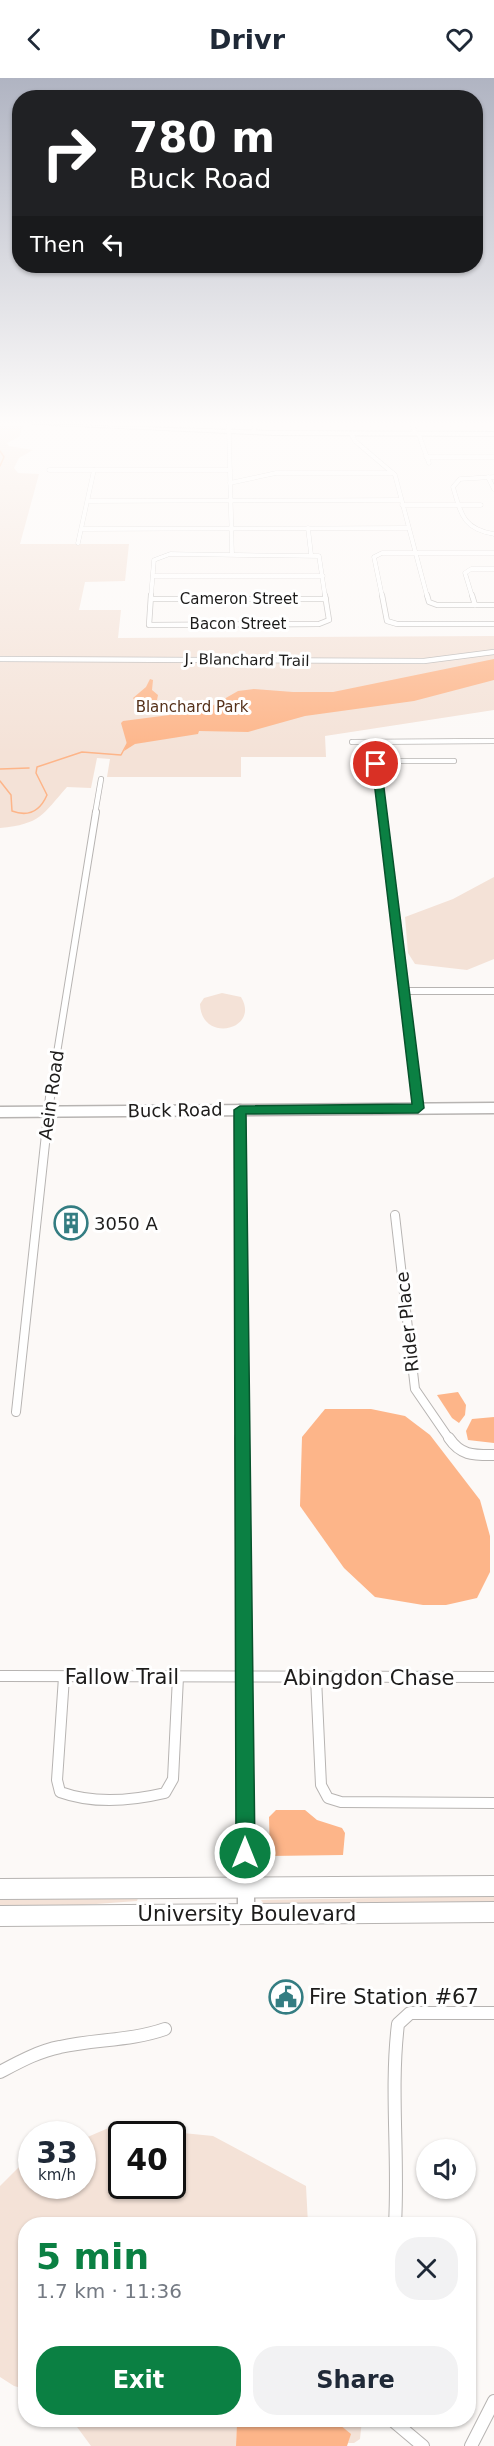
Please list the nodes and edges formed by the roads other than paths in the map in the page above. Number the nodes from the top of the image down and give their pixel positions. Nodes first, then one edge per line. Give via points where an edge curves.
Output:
1 (80, 535) edge
2 (232, 535) edge
3 (309, 535) edge
4 (410, 535) edge
5 (78, 543) dead end
6 (415, 553) junction
7 (494, 553) edge
8 (232, 554) junction
9 (311, 554) junction
10 (494, 569) edge
11 (153, 576) junction
12 (323, 576) junction
13 (151, 599) junction
14 (326, 599) junction
15 (475, 604) junction
16 (494, 604) edge
17 (494, 624) edge
18 (494, 652) edge
19 (0, 660) edge
20 (494, 741) edge
21 (352, 742) dead end
22 (454, 760) dead end
23 (100, 779) dead end
24 (404, 991) junction
25 (494, 991) edge
26 (418, 1108) junction
27 (494, 1108) edge
28 (240, 1110) junction
29 (0, 1112) edge
30 (47, 1112) junction
31 (395, 1215) dead end
32 (16, 1412) dead end
33 (494, 1455) edge
34 (0, 1676) edge
35 (64, 1677) junction
36 (178, 1677) junction
37 (494, 1677) edge
38 (244, 1678) junction
39 (316, 1678) junction
40 (494, 1803) edge
41 (494, 1886) edge
42 (246, 1887) junction
43 (0, 1889) edge
44 (494, 1912) edge
45 (246, 1914) junction
46 (0, 1916) edge
47 (494, 2013) edge
48 (165, 2029) dead end
49 (0, 2072) edge
50 (395, 2217) edge
51 (494, 2401) edge
52 (400, 2427) edge
53 (423, 2446) edge
54 (471, 2446) edge

1 - 5 street
2 - 8 street
3 - 9 street
4 - 6 street
6 - 7 street
6 - 15 street via 429,602
6 - 17 street via 374,557 387,621
8 - 9 street
8 - 11 street via 159,556 154,560
9 - 12 street via 321,558
10 - 15 street via 471,569 465,573
11 - 12 street
11 - 13 street
12 - 14 street
13 - 14 street, Cameron Street
13 - 14 street, Bacon Street via 149,625 326,623
15 - 16 street
18 - 19 street, J. Blanchard Trail via 432,661
20 - 21 street
22 - 24 street via 376,764
23 - 30 street, Aein Road
24 - 25 street
24 - 26 street
26 - 27 street, Buck Road
26 - 28 street, Buck Road
28 - 30 street, Buck Road
28 - 38 street
29 - 30 street, Buck Road
30 - 32 street, Aein Road
31 - 33 street, Rider Place via 415,1389 456,1449 469,1455
34 - 35 street, Fallow Trail
35 - 36 street, Fallow Trail
35 - 36 street via 57,1780 60,1792 72,1798 149,1798 165,1793 173,1779
36 - 38 street, Fallow Trail
37 - 39 street, Abingdon Chase
38 - 39 street, Abingdon Chase
38 - 42 street
39 - 40 street via 321,1785 328,1798 341,1802
41 - 42 main road, University Boulevard
42 - 43 main road, University Boulevard
42 - 45 street
44 - 45 main road, University Boulevard
45 - 46 main road, University Boulevard
47 - 50 street via 410,2013 398,2024
48 - 49 street via 137,2038 66,2045 26,2058
51 - 54 street
52 - 53 street

